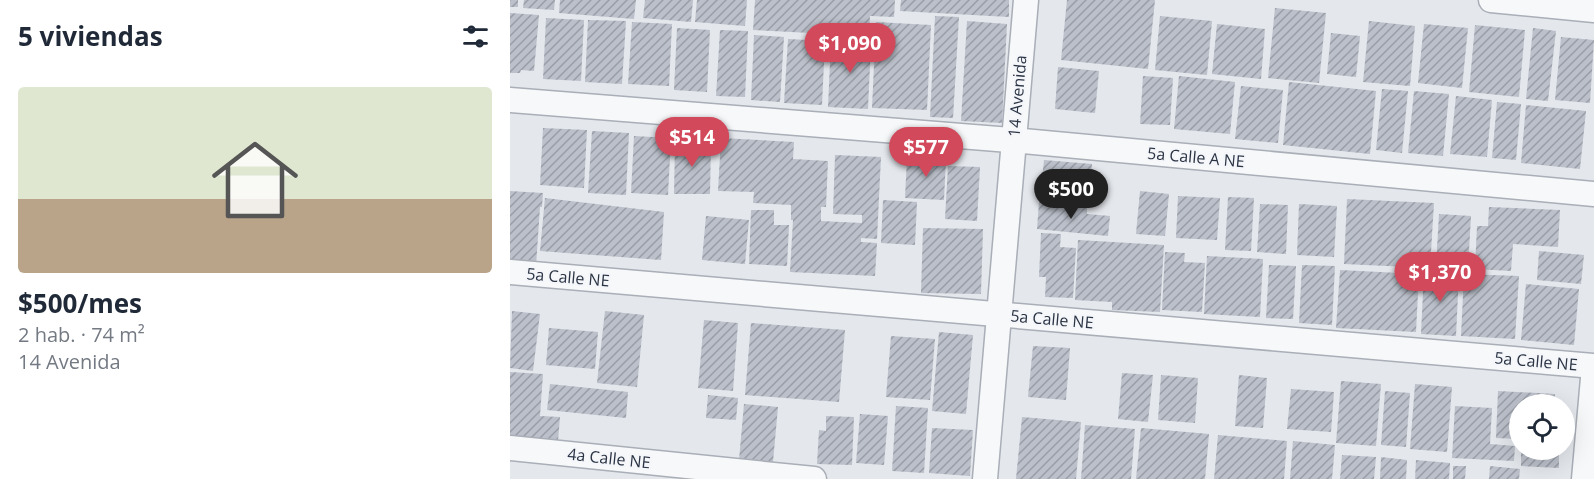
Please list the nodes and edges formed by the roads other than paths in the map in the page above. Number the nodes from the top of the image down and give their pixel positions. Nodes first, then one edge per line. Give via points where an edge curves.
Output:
1 (1026, 0) edge
2 (1491, 0) edge
3 (1594, 10) edge
4 (510, 100) edge
5 (1014, 141) junction
6 (1594, 194) edge
7 (510, 272) edge
8 (999, 314) junction
9 (1594, 367) edge
10 (510, 448) edge
11 (814, 479) edge
12 (984, 479) edge
13 (1584, 479) edge

1 - 5 street, 14 Avenida
2 - 3 street
4 - 5 street, 5a Calle A NE
5 - 6 street, 5a Calle A NE
5 - 8 street, 14 Avenida
7 - 8 street, 5a Calle NE
8 - 9 street, 5a Calle NE
8 - 12 street, 14 Avenida
9 - 13 street
10 - 11 street, 4a Calle NE

